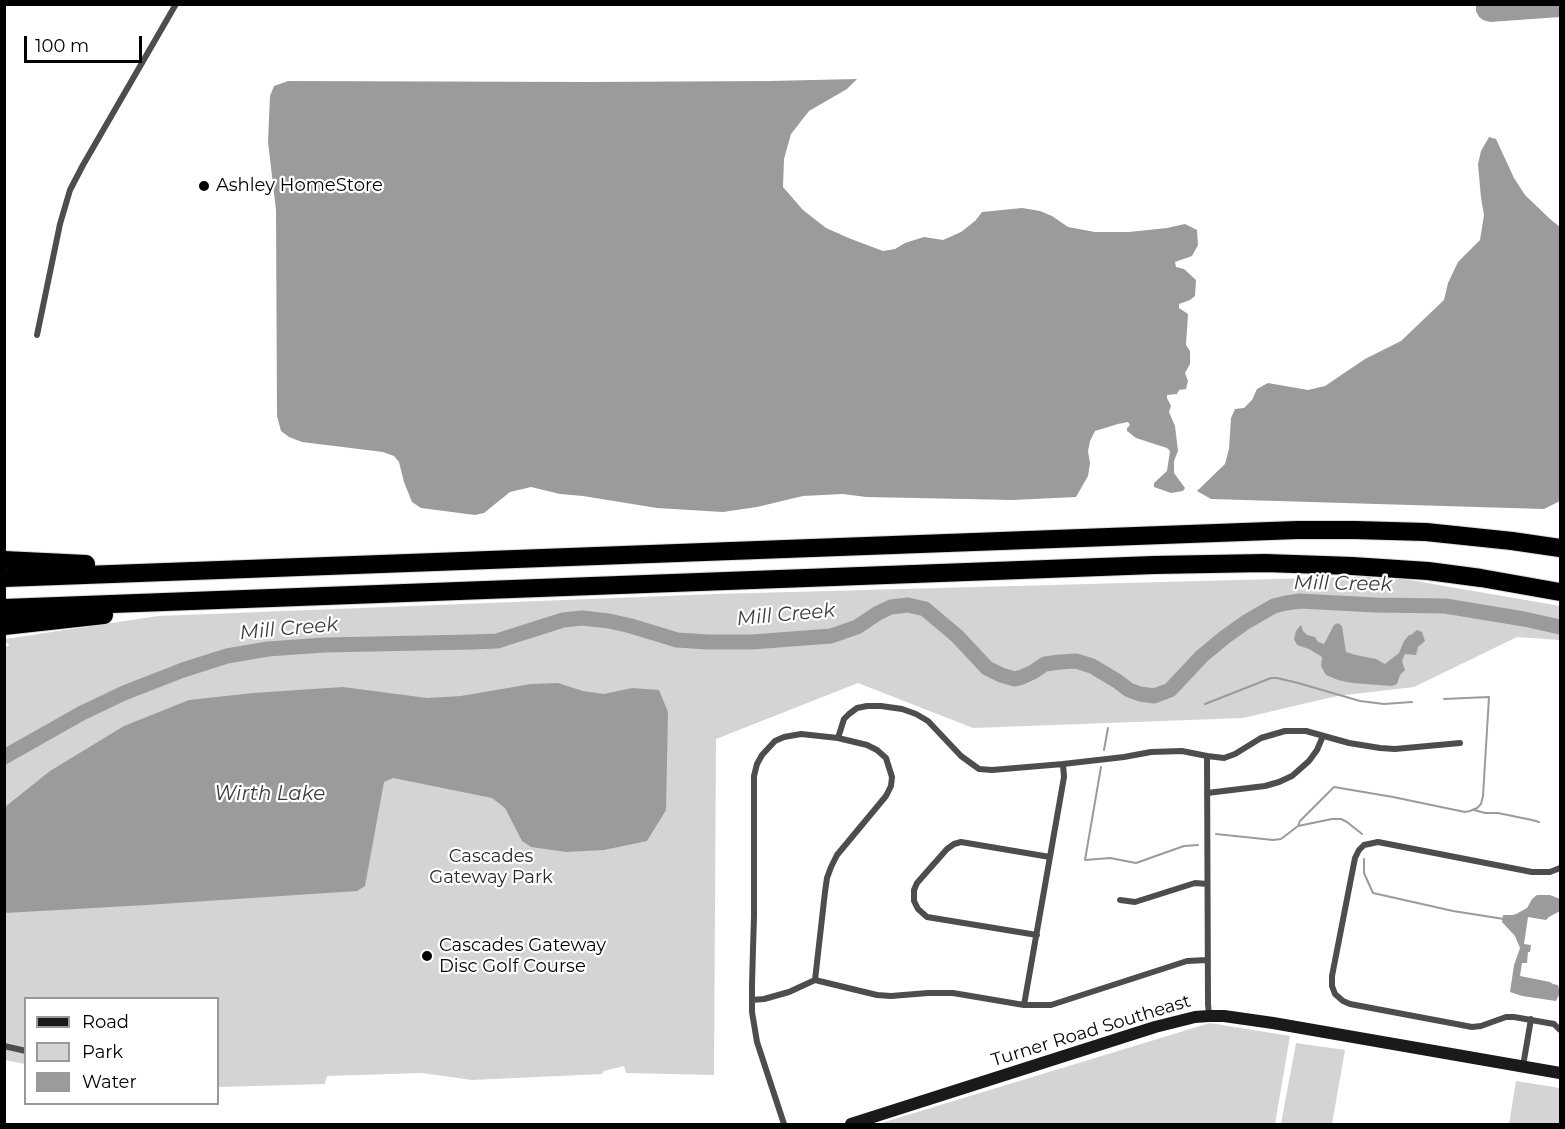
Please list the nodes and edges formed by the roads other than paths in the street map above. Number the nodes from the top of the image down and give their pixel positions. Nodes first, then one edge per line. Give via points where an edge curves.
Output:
1 (176, 4) edge
2 (37, 334) dead end
3 (1560, 548) edge
4 (4, 560) edge
5 (169, 572) junction
6 (4, 578) edge
7 (1560, 592) edge
8 (179, 602) junction
9 (4, 608) edge
10 (4, 626) edge
11 (1323, 736) junction
12 (838, 738) junction
13 (1460, 743) dead end
14 (1207, 756) junction
15 (1063, 764) junction
16 (1207, 794) junction
17 (1050, 857) junction
18 (1560, 867) edge
19 (1207, 884) junction
20 (1120, 900) dead end
21 (1037, 935) junction
22 (1208, 960) junction
23 (815, 980) junction
24 (752, 1000) junction
25 (1024, 1005) junction
26 (1209, 1016) junction
27 (1531, 1019) junction
28 (1560, 1030) edge
29 (4, 1046) edge
30 (24, 1051) edge
31 (1523, 1067) junction
32 (1560, 1073) edge
33 (784, 1125) edge
34 (851, 1125) edge

1 - 2 street via 70,190
3 - 5 highway via 1426,532 1297,530
4 - 5 highway via 102,564
5 - 6 highway
7 - 8 highway via 1428,572 1265,563
8 - 9 highway
8 - 10 highway via 139,612
11 - 13 street via 1395,749
11 - 14 street via 1285,731 1261,738 1224,758
11 - 16 street via 1309,761 1292,776 1265,786
12 - 15 street via 849,714 857,708 881,706 916,714 979,769
12 - 23 street via 877,750 886,758 892,777 886,796 831,867
12 - 24 street via 801,734 784,737 767,748 757,764
14 - 15 street via 1161,752
14 - 16 street
15 - 17 street
16 - 19 street
17 - 21 street
17 - 21 street via 954,843 914,890 914,902 927,917
18 - 27 street via 1550,872 1532,872 1378,842 1364,845 1355,858 1332,976 1335,994 1350,1004 1472,1027 1506,1017
19 - 20 street via 1195,883 1135,902
19 - 22 street
21 - 25 street
22 - 25 street via 1187,961 1052,1005
22 - 26 street
23 - 24 street via 789,992
23 - 25 street via 877,995 954,993
24 - 33 street via 757,1042
26 - 31 main road, Turner Road Southeast via 1264,1021
26 - 34 main road, Turner Road Southeast via 1155,1027
27 - 28 street via 1554,1024
27 - 31 street
29 - 30 street
31 - 32 main road, Turner Road Southeast

